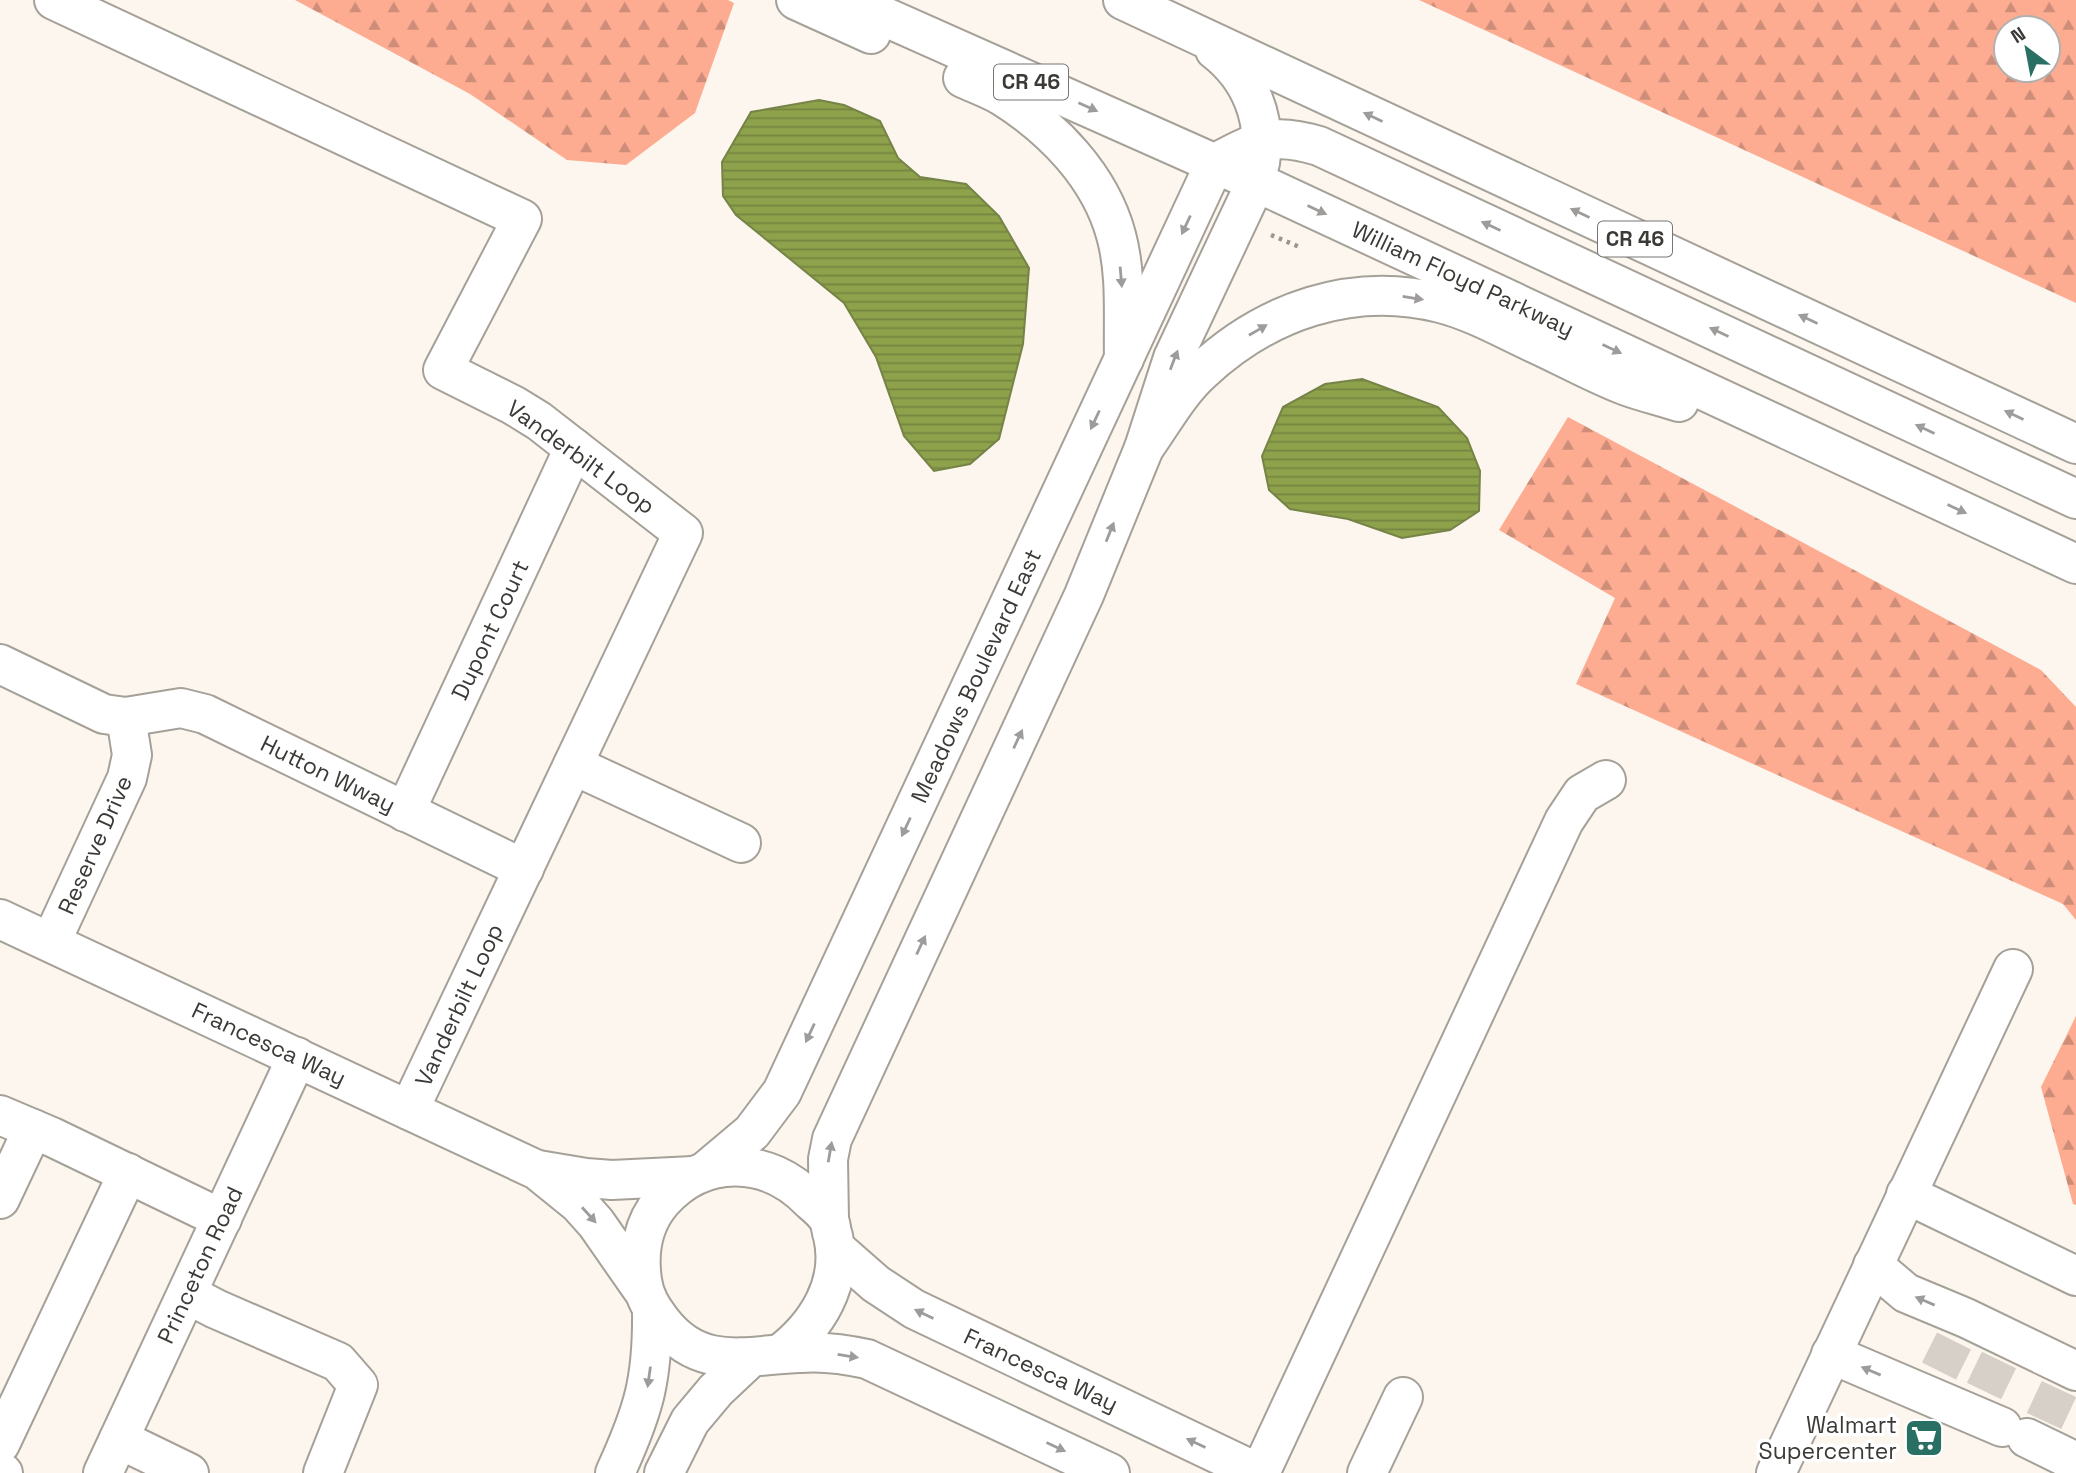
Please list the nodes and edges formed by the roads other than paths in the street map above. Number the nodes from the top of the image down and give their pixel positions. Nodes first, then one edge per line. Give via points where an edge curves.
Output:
1 (54, 0) edge
2 (796, 0) edge
3 (846, 0) edge
4 (1123, 0) edge
5 (1194, 33) junction
6 (1263, 140) junction
7 (1215, 163) junction
8 (1256, 181) junction
9 (1124, 359) junction
10 (2076, 444) edge
11 (574, 447) junction
12 (1144, 448) junction
13 (1828, 450) junction
14 (2076, 499) edge
15 (2076, 564) edge
16 (0, 664) edge
17 (127, 717) junction
18 (573, 765) junction
19 (1606, 780) dead end
20 (405, 812) junction
21 (741, 843) dead end
22 (524, 869) junction
23 (0, 919) edge
24 (51, 943) junction
25 (2013, 969) dead end
26 (297, 1057) junction
27 (409, 1110) junction
28 (16, 1122) edge
29 (537, 1170) junction
30 (128, 1173) junction
31 (701, 1173) junction
32 (1906, 1194) junction
33 (0, 1199) edge
34 (222, 1219) junction
35 (832, 1234) junction
36 (1873, 1265) junction
37 (2076, 1276) edge
38 (187, 1294) junction
39 (647, 1300) junction
40 (1832, 1354) junction
41 (765, 1356) junction
42 (1947, 1356) junction
43 (2025, 1396) edge
44 (1403, 1397) dead end
45 (119, 1439) junction
46 (0, 1444) edge
47 (2075, 1459) edge
48 (103, 1473) edge
49 (189, 1473) edge
50 (323, 1473) edge
51 (615, 1473) edge
52 (664, 1473) edge
53 (1110, 1473) edge
54 (1259, 1473) edge
55 (1367, 1473) edge
56 (1776, 1473) edge

1 - 11 main road, Vanderbilt Loop via 522,219 443,370 513,405
2 -> 9 main road via 1002,96 1077,159 1100,195 1116,235
3 -> 7 main road, William Floyd Parkway / CR 46
4 - 5 main road, CR 46
5 - 6 main road via 1239,74 1261,117
10 -> 5 main road, CR 46
6 - 7 main road
6 - 8 main road
14 -> 6 main road via 1319,146 1291,139
7 - 8 main road, William Floyd Parkway / CR 46
7 -> 9 main road, Meadows Boulevard East
12 -> 8 main road via 1173,358
8 -> 13 main road, William Floyd Parkway / CR 46
9 -> 31 main road, Meadows Boulevard East via 782,1092 752,1132
11 - 18 main road, Vanderbilt Loop via 683,533
11 - 20 main road, Dupont Court
12 -> 13 main road via 1200,373 1248,336 1306,309 1369,294 1442,304 1623,384
35 -> 12 main road via 828,1159 832,1139 1084,595
13 -> 15 main road, William Floyd Parkway / CR 46
16 - 17 main road via 104,714
17 - 20 main road, Hutton Wway via 192,710
17 - 24 main road, Reserve Drive via 132,755 127,778
18 - 21 main road
18 - 22 main road, Vanderbilt Loop
19 - 54 main road via 1582,794 1564,821
20 - 22 main road, Hutton Wway
22 - 27 main road, Vanderbilt Loop
23 - 24 main road, Francesca Way
24 - 26 main road, Francesca Way
25 - 32 main road
26 - 27 main road, Francesca Way
26 - 34 main road, Princeton Road
27 - 29 main road, Francesca Way
28 - 30 main road
28 - 33 main road
29 - 31 main road, Francesca Way via 612,1180
29 -> 39 main road, Francesca Way via 596,1223
30 - 34 main road
30 - 46 main road
31 - 35 main road via 741,1166 762,1169 800,1189
31 - 39 main road via 663,1200 651,1216 640,1254
32 - 36 main road
32 - 37 main road
34 - 38 main road, Princeton Road
35 - 41 main road via 835,1270 821,1311 808,1329
54 -> 35 main road, Francesca Way via 914,1309 876,1284
36 - 40 main road
42 -> 36 main road via 1906,1293
38 - 45 main road, Princeton Road
38 - 50 main road via 338,1362 358,1385
39 - 41 main road via 665,1326 694,1349 729,1359
39 -> 51 main road via 652,1343 646,1395
42 -> 40 main road
40 - 56 main road
41 - 52 main road via 716,1390 690,1421
41 -> 53 main road via 825,1353 867,1359
42 - 43 main road
42 - 43 main road
43 - 47 main road
44 - 55 main road
45 - 48 main road, Princeton Road
45 - 49 main road

